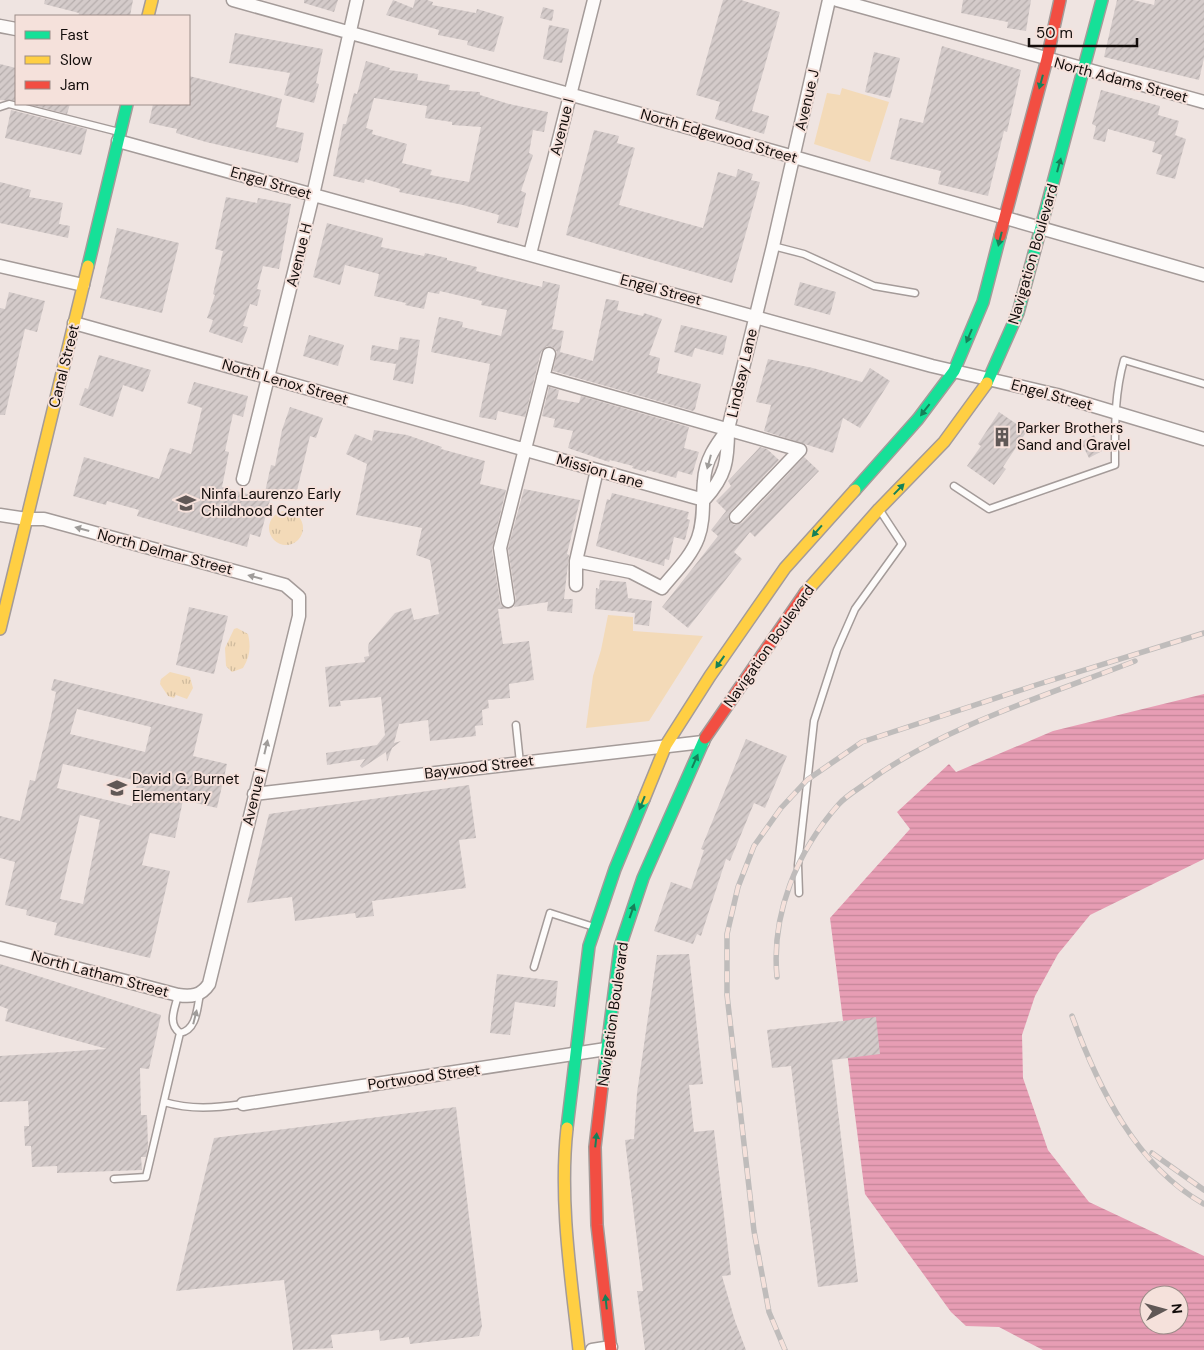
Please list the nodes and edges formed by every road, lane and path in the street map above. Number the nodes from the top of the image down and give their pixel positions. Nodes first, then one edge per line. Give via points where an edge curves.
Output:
1 (152, 0) edge
2 (233, 0) edge
3 (357, 0) edge
4 (594, 0) edge
5 (829, 0) edge
6 (836, 0) edge
7 (1060, 0) edge
8 (1102, 0) edge
9 (148, 15) edge
10 (0, 26) edge
11 (15, 29) edge
12 (349, 33) junction
13 (1047, 59) junction
14 (1085, 70) junction
15 (570, 94) junction
16 (1204, 102) edge
17 (127, 105) edge
18 (0, 107) edge
19 (119, 137) junction
20 (794, 157) junction
21 (313, 195) junction
22 (1005, 218) junction
23 (1042, 229) junction
24 (773, 246) junction
25 (530, 254) junction
26 (0, 266) edge
27 (1204, 275) edge
28 (83, 285) junction
29 (915, 293) dead end
30 (755, 316) junction
31 (74, 323) junction
32 (549, 354) dead end
33 (954, 371) junction
34 (269, 377) junction
35 (543, 377) junction
36 (990, 380) junction
37 (1204, 384) edge
38 (1115, 412) junction
39 (728, 430) junction
40 (1204, 438) edge
41 (496, 442) joint
42 (525, 449) junction
43 (597, 470) junction
44 (243, 479) dead end
45 (954, 486) dead end
46 (864, 492) junction
47 (704, 500) junction
48 (879, 509) junction
49 (0, 516) edge
50 (736, 517) dead end
51 (27, 519) junction
52 (576, 561) junction
53 (576, 585) dead end
54 (299, 597) joint
55 (508, 601) dead end
56 (0, 629) edge
57 (516, 725) dead end
58 (703, 742) junction
59 (666, 744) junction
60 (520, 763) junction
61 (254, 794) junction
62 (799, 893) dead end
63 (595, 928) junction
64 (0, 948) edge
65 (534, 967) dead end
66 (200, 994) junction
67 (178, 995) junction
68 (180, 1034) junction
69 (606, 1049) junction
70 (574, 1055) junction
71 (164, 1102) junction
72 (243, 1104) joint
73 (114, 1179) dead end
74 (611, 1348) edge
75 (578, 1350) edge
76 (592, 1350) edge

1 - 9 main road
2 - 12 street, North Edgewood Street
3 - 12 street, Avenue H
4 - 15 street, Avenue I
5 - 20 street, Avenue J
6 - 13 street, North Adams Street
7 - 13 main road, Navigation Boulevard
8 - 14 main road, Navigation Boulevard
10 - 11 street
12 - 15 street, North Edgewood Street
12 - 21 street, Avenue H
13 - 14 street, North Adams Street
13 -> 22 main road, Navigation Boulevard
14 - 16 street, North Adams Street
23 -> 14 main road, Navigation Boulevard
15 - 20 street, North Edgewood Street
15 - 25 street, Avenue I
17 - 19 main road, Canal Street
18 - 19 lane via 9,104
19 - 21 street, Engel Street
19 - 28 main road, Canal Street
20 - 22 street, North Edgewood Street
20 - 24 street, Avenue J
21 - 25 street, Engel Street
21 - 34 street, Avenue H
22 - 23 street, North Edgewood Street
22 -> 33 main road, Navigation Boulevard via 983,302
23 - 27 street, North Edgewood Street
23 - 36 main road, Navigation Boulevard via 1018,313
24 - 29 lane via 804,254 874,286
24 - 30 street, Avenue J
25 - 30 street, Engel Street
26 - 28 street
28 - 31 main road, Canal Street
30 - 33 street, Engel Street
30 - 39 street, Lindsay Lane
31 - 34 street, North Lenox Street
31 - 51 main road, Canal Street
32 - 35 street
33 - 36 street, Engel Street
33 -> 46 main road, Navigation Boulevard
34 - 41 street, North Lenox Street
34 - 44 street, Avenue H
35 - 39 street
35 - 42 street
36 - 38 street, Engel Street
48 -> 36 main road, Navigation Boulevard via 944,442
37 - 38 lane via 1124,360 1118,380
38 - 40 street, Engel Street
38 - 45 lane via 1115,465 989,509
39 - 47 street, Lindsay Lane via 712,449 704,480
39 - 50 street via 800,450
41 - 42 street, Mission Lane
42 - 43 street, Mission Lane
42 - 55 street via 500,548
43 - 47 street, Mission Lane
43 - 52 street
46 - 48 main road
46 -> 59 main road, Navigation Boulevard via 833,512 785,568
47 - 52 street, Lindsay Lane via 698,538 662,588 631,572
48 - 58 main road, Navigation Boulevard via 808,590
48 - 62 lane via 902,544 855,609 837,650 814,721 798,865
49 - 51 street, North Delmar Street
54 -> 51 street, North Delmar Street via 285,585 44,519
51 - 56 main road, Canal Street
52 - 53 street
61 -> 54 street, Avenue I via 299,616
57 - 60 lane
58 - 59 street, Baywood Street
69 -> 58 main road, Navigation Boulevard via 620,946 643,878
59 - 60 street, Baywood Street
59 -> 63 main road, Navigation Boulevard via 615,869
60 - 61 street, Baywood Street
61 - 66 street, Avenue I via 209,984
63 - 65 lane via 550,913
63 - 70 main road, Navigation Boulevard via 589,946
64 - 67 street, North Latham Street
66 - 67 street, North Latham Street
68 -> 66 lane via 192,1026
67 - 68 lane via 172,1021
68 - 71 lane
69 - 70 street, Portwood Street
74 -> 69 main road, Navigation Boulevard via 597,1225 595,1147
70 - 72 street, Portwood Street
70 - 75 main road, Navigation Boulevard via 564,1152 566,1226
71 - 72 lane via 182,1108
71 - 73 lane via 146,1177
74 - 76 street

